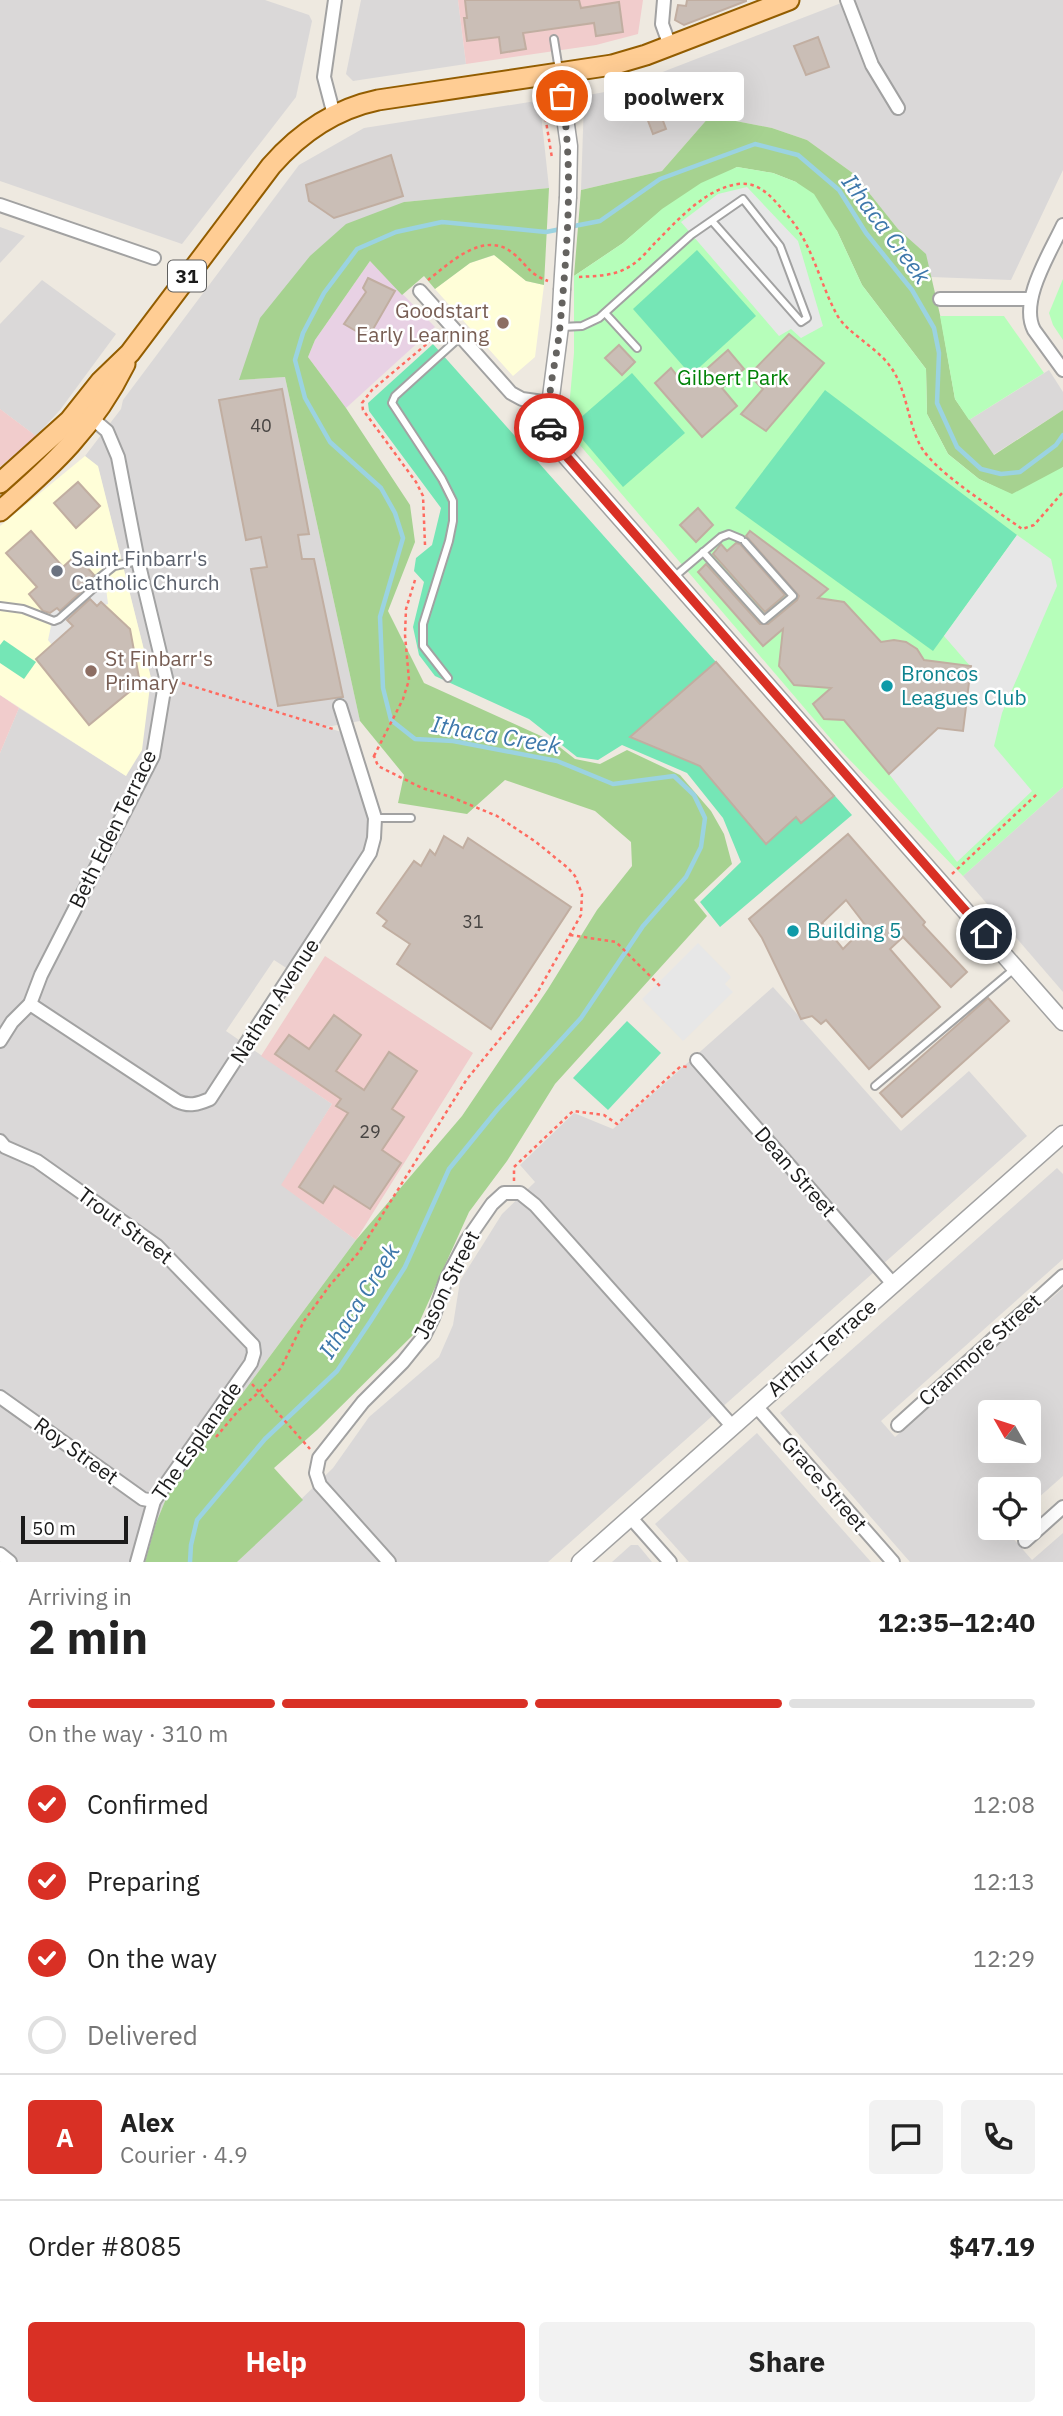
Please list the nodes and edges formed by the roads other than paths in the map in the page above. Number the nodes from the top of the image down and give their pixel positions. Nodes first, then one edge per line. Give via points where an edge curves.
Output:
1 (334, 0) edge
2 (664, 0) edge
3 (789, 0) edge
4 (846, 0) edge
5 (554, 39) dead end
6 (670, 46) junction
7 (559, 75) junction
8 (898, 108) dead end
9 (334, 115) junction
10 (0, 205) edge
11 (712, 221) junction
12 (1063, 225) edge
13 (154, 258) dead end
14 (419, 291) road end
15 (940, 299) dead end
16 (1031, 299) junction
17 (605, 313) junction
18 (560, 327) junction
19 (460, 337) junction
20 (637, 348) dead end
21 (1063, 370) edge
22 (550, 403) junction
23 (86, 414) junction
24 (0, 483) edge
25 (0, 511) edge
26 (703, 552) junction
27 (138, 561) junction
28 (672, 578) junction
29 (0, 606) edge
30 (448, 678) dead end
31 (340, 706) dead end
32 (375, 818) junction
33 (411, 818) dead end
34 (1016, 967) junction
35 (30, 1004) junction
36 (1063, 1022) edge
37 (0, 1041) edge
38 (697, 1060) road end
39 (875, 1087) dead end
40 (1062, 1137) edge
41 (2, 1144) edge
42 (0, 1161) edge
43 (1063, 1276) edge
44 (894, 1285) junction
45 (251, 1363) joint
46 (0, 1396) edge
47 (756, 1406) junction
48 (898, 1424) dead end
49 (733, 1427) junction
50 (154, 1501) junction
51 (1063, 1507) edge
52 (631, 1518) junction
53 (1025, 1541) dead end
54 (0, 1554) edge
55 (10, 1562) edge
56 (136, 1562) edge
57 (389, 1562) edge
58 (580, 1562) edge
59 (670, 1562) edge
60 (893, 1562) edge

1 - 9 street via 324,76
2 - 6 street via 662,24
3 - 6 main road, 31
4 - 8 street via 872,65
5 - 7 lane
6 - 7 main road, 31 via 612,65
7 - 9 main road, 31 via 379,100
7 - 18 street, bridge via 568,129 568,197 555,286
9 - 23 main road, 31 via 296,141 271,166 130,353 112,390
10 - 13 street
11 - 11 lane via 743,199 780,246 807,318 801,322
11 - 17 lane
12 - 16 street
14 - 19 street
15 - 16 street
16 - 21 street via 1031,323
17 - 18 lane via 592,323
17 - 20 lane
18 - 22 street
19 - 22 street via 516,397
19 - 30 lane via 392,403 453,501 449,541 424,624 423,646
22 - 28 street via 549,427 556,445
23 - 24 main road, 31
23 - 25 main road, 31 via 63,455
23 - 27 street, Beth Eden Terrace via 107,431 115,445
26 - 26 lane via 764,620 793,596 743,541 729,534
26 - 28 lane
27 - 29 lane via 114,566 54,621
27 - 35 street, Beth Eden Terrace via 166,678 153,756
28 - 34 street
31 - 32 street, Nathan Avenue
32 - 33 lane
32 - 35 street, Nathan Avenue via 374,838 363,867 210,1099 186,1105 177,1101
34 - 36 street
34 - 39 lane
35 - 37 street, Beth Eden Terrace
38 - 44 street, Dean Street
40 - 44 street, Arthur Terrace
41 - 42 street
41 - 45 street, Trout Street via 37,1161 158,1246 253,1345
43 - 48 street, Cranmore Street
44 - 47 street, Arthur Terrace
45 - 50 street, The Esplanade
46 - 50 street, Roy Street via 143,1499
47 - 49 street, Arthur Terrace
47 - 60 street, Grace Street
49 - 52 street, Arthur Terrace
49 - 57 street, Jason Street via 536,1205 514,1192 500,1195 455,1261 424,1336 319,1458 316,1474 324,1490
50 - 56 street, The Esplanade
51 - 53 street
52 - 58 street, Arthur Terrace
52 - 59 street
54 - 55 street

